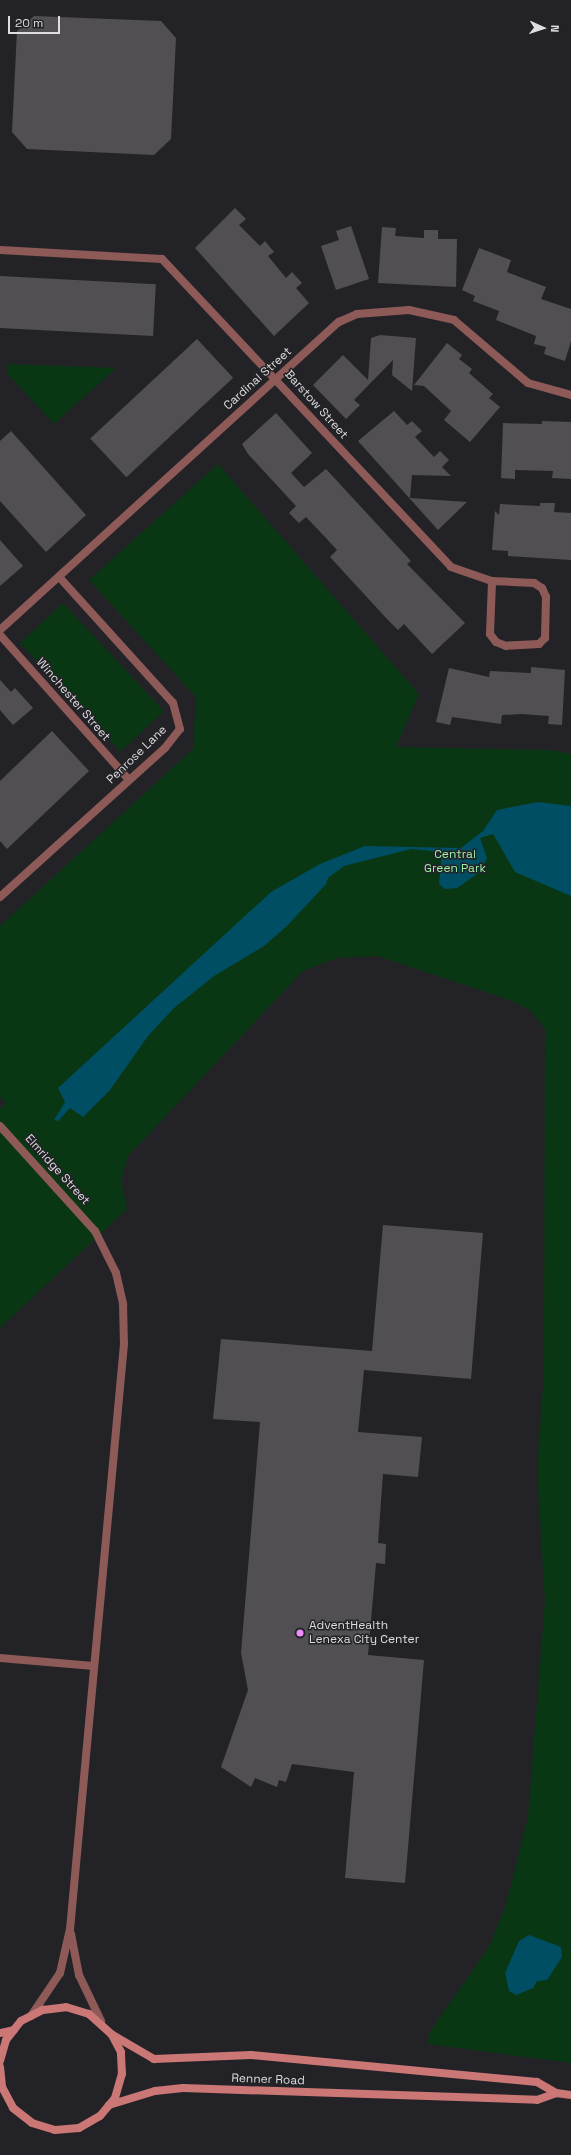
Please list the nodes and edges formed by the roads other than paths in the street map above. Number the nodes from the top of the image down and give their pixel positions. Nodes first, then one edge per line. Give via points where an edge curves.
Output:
1 (0, 250) edge
2 (277, 379) junction
3 (571, 395) edge
4 (59, 577) junction
5 (492, 582) junction
6 (0, 630) edge
7 (0, 635) edge
8 (129, 780) junction
9 (0, 897) edge
10 (0, 1126) edge
11 (0, 1658) edge
12 (94, 1666) junction
13 (70, 1929) junction
14 (30, 2016) junction
15 (101, 2021) junction
16 (14, 2030) junction
17 (0, 2033) edge
18 (111, 2034) junction
19 (0, 2061) edge
20 (0, 2067) edge
21 (2, 2091) edge
22 (556, 2093) junction
23 (571, 2094) edge
24 (109, 2105) junction

1 - 2 street, Barstow Street via 162,259
2 - 3 street, Cardinal Street via 339,322 357,314 380,309 409,310 454,320 528,383
2 - 4 street, Cardinal Street
2 - 5 street, Barstow Street via 437,555 451,567
4 - 6 street, Cardinal Street
4 - 8 street, Penrose Lane via 177,710 180,729 174,739
5 - 5 street, Barstow Street via 490,634 496,642 506,646 539,644 545,638 546,597 542,588 534,583
7 - 8 street, Winchester Street
8 - 9 street, Penrose Lane
10 - 12 street, Elmridge Street via 95,1231 116,1273 123,1304 124,1344
11 - 12 street
12 - 13 street, Elmridge Street
13 - 14 street via 60,1973
13 - 15 street via 79,1975
14 - 15 main road via 43,2010 66,2007
14 - 16 main road
15 - 18 main road, Renner Road
16 - 17 main road
16 - 19 main road via 6,2040
18 - 22 main road, Renner Road via 154,2059 251,2055 537,2082
18 - 24 main road via 121,2052 122,2074
20 - 21 main road, Renner Road
21 - 24 main road, Renner Road via 13,2108 32,2123 55,2130 79,2128 100,2116
22 - 23 main road, Renner Road
22 - 24 main road, Renner Road via 537,2100 183,2088 155,2091

